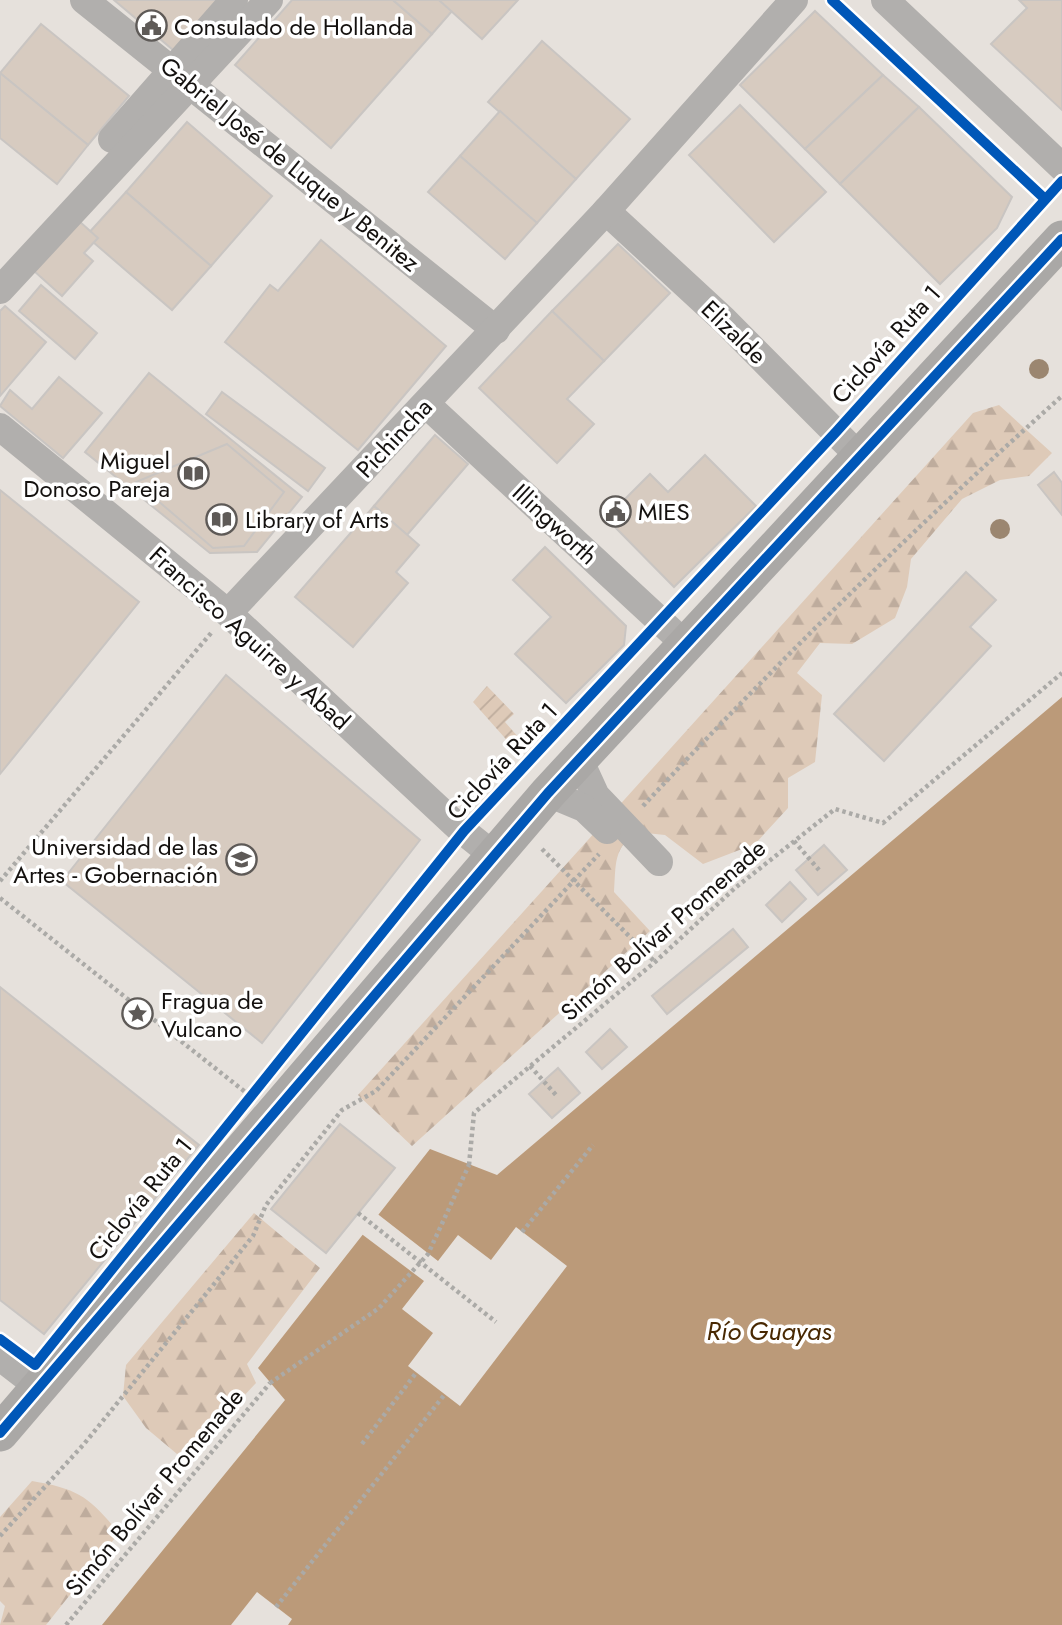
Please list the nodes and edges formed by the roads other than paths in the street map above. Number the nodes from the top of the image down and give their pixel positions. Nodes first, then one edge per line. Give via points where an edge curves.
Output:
1 (84, 0) edge
2 (234, 0) edge
3 (269, 0) edge
4 (794, 0) edge
5 (885, 0) edge
6 (181, 76) junction
7 (1062, 167) edge
8 (606, 211) junction
9 (1062, 239) edge
10 (0, 267) edge
11 (0, 290) edge
12 (496, 330) junction
13 (426, 404) junction
14 (0, 427) edge
15 (859, 456) junction
16 (228, 613) junction
17 (685, 644) junction
18 (579, 759) junction
19 (548, 793) junction
20 (619, 832) junction
21 (493, 855) junction
22 (654, 868) dead end
23 (0, 1357) edge
24 (38, 1386) junction
25 (0, 1433) edge

1 - 6 street, Gabriel José de Luque y Benitez
2 - 6 street
3 - 6 street
4 - 8 street, Pichincha
5 - 7 street
6 - 10 street
6 - 11 street
6 - 12 street, Gabriel José de Luque y Benitez
8 - 12 street, Pichincha
8 - 15 street, Elizalde via 724,320
9 - 15 main road
12 - 13 street, Pichincha
13 - 16 street, Pichincha
13 - 17 street, Illingworth
14 - 16 street, Francisco Aguirre y Abad
15 - 17 main road
16 - 21 street, Francisco Aguirre y Abad
17 - 18 main road
18 - 19 main road
18 - 20 street
19 - 20 street via 584,808
19 - 21 main road
20 - 22 street
21 - 24 main road via 262,1098
23 - 24 street
24 - 25 main road

